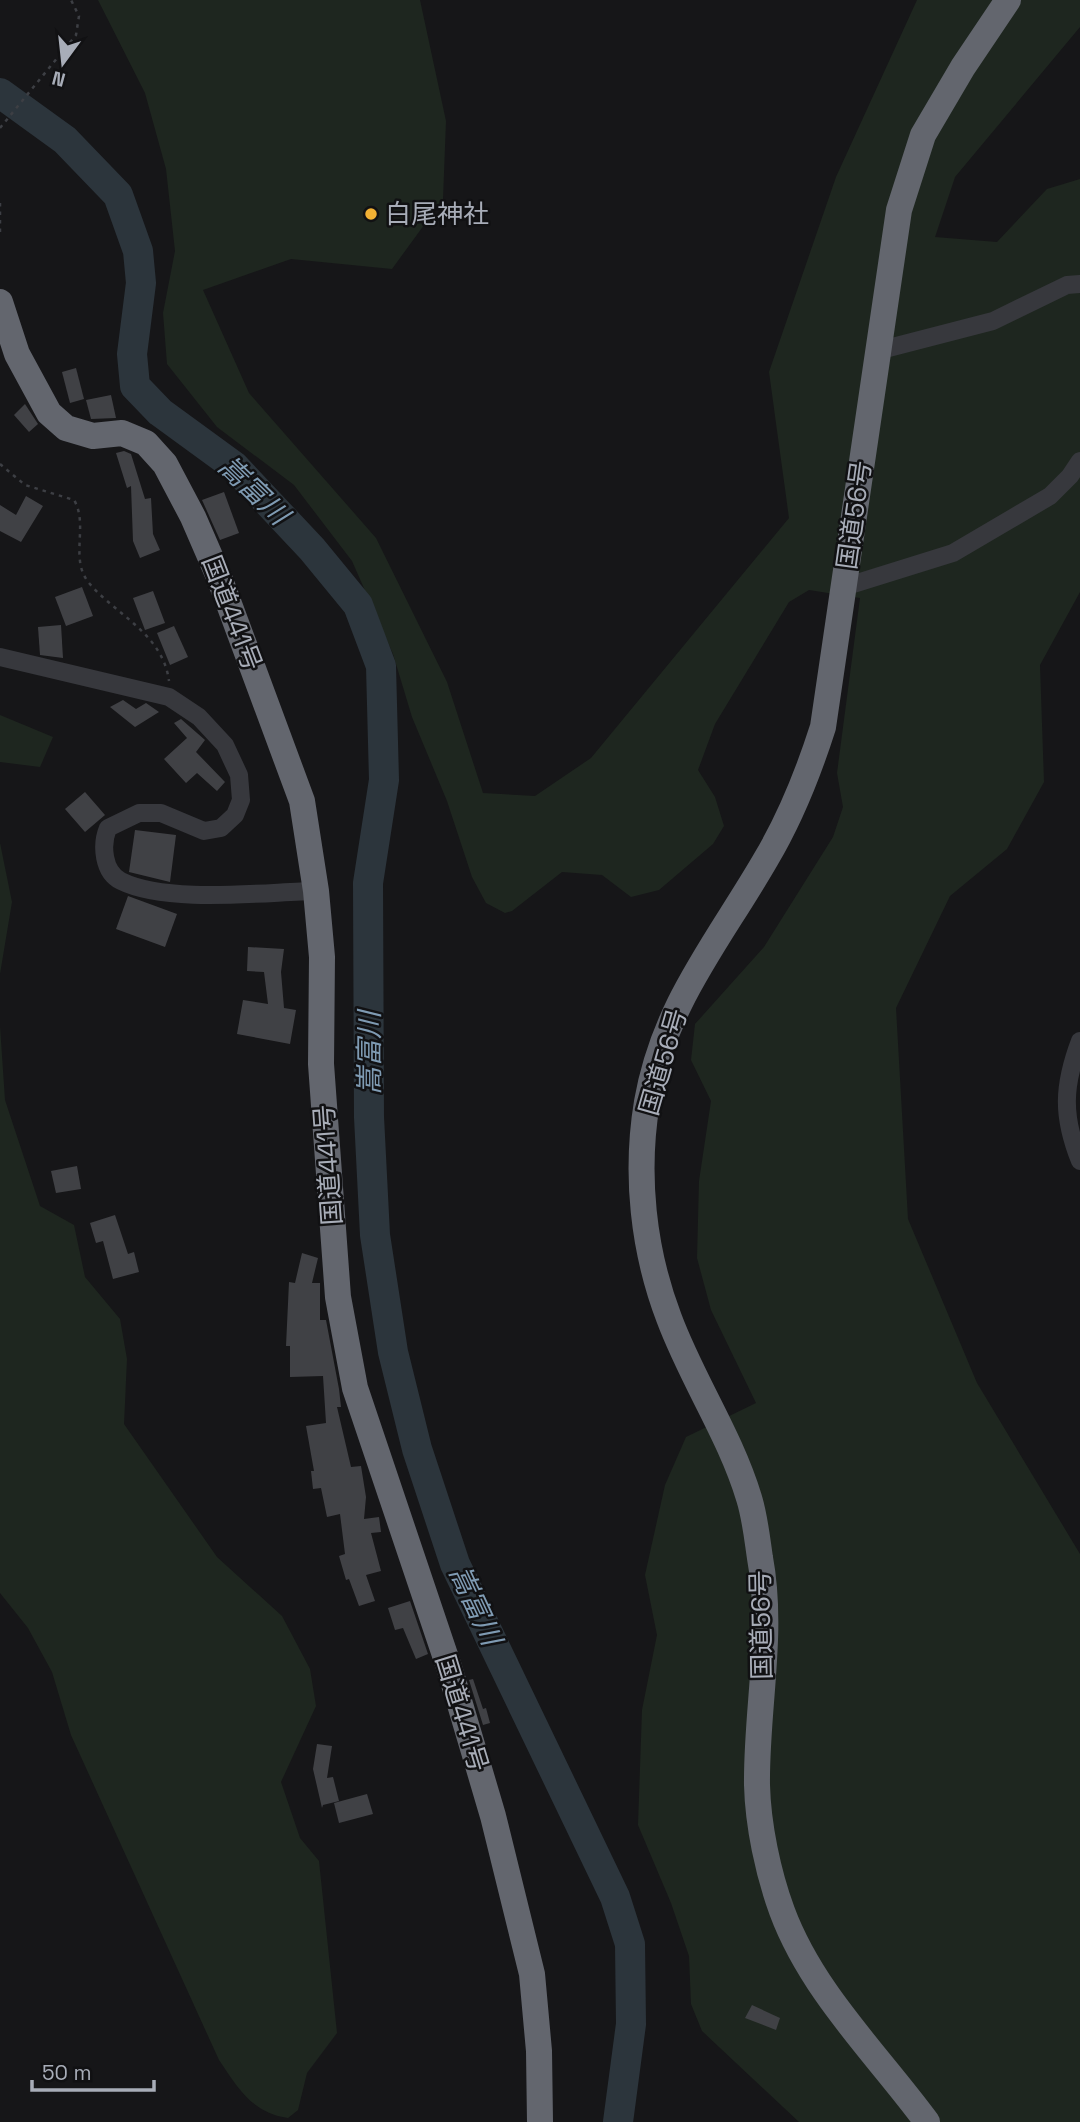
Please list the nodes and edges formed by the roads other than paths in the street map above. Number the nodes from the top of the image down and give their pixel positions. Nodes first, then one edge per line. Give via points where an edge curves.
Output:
1 (1008, 0) edge
2 (1080, 284) edge
3 (0, 303) edge
4 (877, 351) junction
5 (1080, 461) edge
6 (844, 587) junction
7 (0, 657) edge
8 (317, 891) junction
9 (1080, 1041) edge
10 (1080, 1161) edge
11 (540, 2122) edge
12 (927, 2122) edge

1 - 4 highway, 国道56号 via 923,135 899,210
2 - 4 street via 1067,285 993,321
3 - 8 highway, 国道441号 via 17,354 49,413 66,428 93,436 122,433 146,443 165,464 193,517 302,801
4 - 6 highway, 国道56号
5 - 6 street via 1050,496 953,553
6 - 12 highway, 国道56号 via 823,727 804,786 767,858 688,981 665,1036 641,1150 643,1210 654,1272 670,1320 752,1511 767,1620 757,1787 765,1849 781,1910 803,1958 838,2010
7 - 8 street via 169,696 225,745 239,775 241,800 235,815 221,828 204,831 161,813 139,813 108,828 103,842 107,863 118,880 150,891
8 - 11 highway, 国道441号 via 323,957 321,1064 328,1196 340,1310 355,1388 449,1667 533,1974
9 - 10 street via 1069,1073 1065,1115

